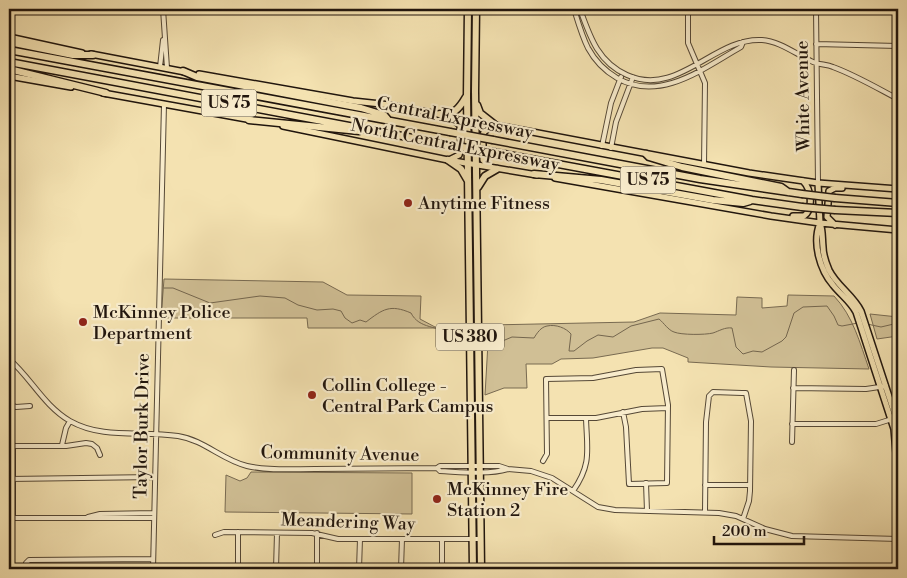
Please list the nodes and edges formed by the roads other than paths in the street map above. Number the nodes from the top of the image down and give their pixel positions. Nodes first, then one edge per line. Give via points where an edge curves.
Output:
1 (163, 9) edge
2 (468, 9) edge
3 (476, 9) edge
4 (574, 9) edge
5 (580, 9) edge
6 (688, 9) edge
7 (816, 9) edge
8 (9, 37) edge
9 (164, 38) junction
10 (9, 42) edge
11 (743, 42) junction
12 (816, 44) junction
13 (898, 46) edge
14 (9, 50) edge
15 (93, 55) junction
16 (9, 62) edge
17 (697, 64) junction
18 (816, 64) junction
19 (160, 67) junction
20 (167, 68) junction
21 (9, 69) edge
22 (700, 70) junction
23 (183, 71) junction
24 (623, 73) junction
25 (9, 76) edge
26 (633, 77) junction
27 (620, 80) junction
28 (630, 84) junction
29 (106, 93) junction
30 (467, 96) junction
31 (898, 99) edge
32 (475, 101) junction
33 (611, 103) junction
34 (164, 104) junction
35 (621, 106) junction
36 (440, 114) junction
37 (448, 116) junction
38 (467, 119) junction
39 (248, 120) junction
40 (389, 121) junction
41 (476, 121) junction
42 (494, 124) junction
43 (409, 137) junction
44 (602, 146) junction
45 (611, 148) junction
46 (646, 154) junction
47 (448, 160) junction
48 (468, 164) junction
49 (476, 165) junction
50 (704, 165) junction
51 (498, 169) junction
52 (534, 174) junction
53 (803, 181) junction
54 (818, 182) junction
55 (468, 183) junction
56 (890, 189) junction
57 (898, 189) edge
58 (477, 190) junction
59 (789, 193) junction
60 (752, 200) junction
61 (898, 203) edge
62 (852, 211) junction
63 (898, 214) edge
64 (766, 216) junction
65 (898, 218) edge
66 (820, 223) junction
67 (835, 225) junction
68 (898, 230) edge
69 (469, 237) junction
70 (477, 237) junction
71 (827, 271) junction
72 (865, 330) junction
73 (9, 359) edge
74 (794, 370) dead end
75 (883, 386) junction
76 (793, 388) junction
77 (9, 404) edge
78 (30, 406) dead end
79 (668, 408) junction
80 (623, 412) junction
81 (547, 418) junction
82 (586, 418) junction
83 (892, 419) junction
84 (70, 421) junction
85 (792, 424) junction
86 (898, 424) edge
87 (155, 434) junction
88 (792, 442) dead end
89 (11, 446) edge
90 (62, 446) junction
91 (100, 455) dead end
92 (543, 461) dead end
93 (476, 469) junction
94 (155, 477) junction
95 (11, 479) edge
96 (646, 484) junction
97 (705, 485) junction
98 (750, 485) junction
99 (573, 491) junction
100 (646, 510) junction
101 (705, 512) junction
102 (154, 513) junction
103 (86, 517) junction
104 (11, 518) edge
105 (154, 518) junction
106 (744, 519) junction
107 (238, 532) junction
108 (277, 532) junction
109 (318, 533) junction
110 (215, 535) dead end
111 (360, 539) junction
112 (402, 539) junction
113 (442, 539) junction
114 (477, 539) junction
115 (898, 539) edge
116 (153, 559) junction
117 (26, 569) edge
118 (153, 569) edge
119 (238, 569) edge
120 (276, 569) edge
121 (317, 569) edge
122 (359, 569) edge
123 (401, 569) edge
124 (442, 569) edge
125 (474, 569) edge
126 (481, 569) edge
127 (898, 569) edge

1 - 9 street
2 - 30 highway, US 380
3 - 32 highway, US 380
4 - 27 street via 591,53 601,66
5 - 24 street via 597,50 610,65
6 - 17 street via 688,43
7 - 12 street, White Avenue
8 - 15 main road, North Central Expressway
9 - 19 street
9 - 20 street
10 - 15 highway via 73,55
11 - 17 street
11 - 18 street via 768,40
11 - 22 street via 740,47
12 - 13 street
12 - 18 street, White Avenue
14 - 40 highway, Central Expressway / US 75
15 - 19 main road, North Central Expressway
16 - 43 highway, Central Expressway / US 75
17 - 22 street
17 - 26 street via 663,79
18 - 31 street via 834,67
18 - 54 street, White Avenue
19 - 20 main road, North Central Expressway
20 - 23 main road, North Central Expressway
21 - 29 highway
22 - 28 street via 675,83 661,86
22 - 50 street via 705,83
23 - 36 main road, North Central Expressway
23 - 40 highway via 197,77 360,108 384,115
24 - 26 street
24 - 27 street
25 - 29 main road, North Central Expressway
26 - 28 street
27 - 28 street
27 - 33 street
28 - 35 street
29 - 34 main road, North Central Expressway
30 - 36 highway via 456,111
30 - 38 highway, US 380
32 - 41 highway, US 380
32 - 42 highway via 480,113
33 - 35 street
33 - 44 street
34 - 39 main road, North Central Expressway
34 - 87 street, Taylor Burk Drive
35 - 45 street
36 - 37 main road, North Central Expressway
37 - 38 main road, North Central Expressway
37 - 47 main road via 460,125 461,142 459,155
38 - 41 main road, North Central Expressway
38 - 48 highway, US 380
39 - 43 highway
39 - 47 main road, North Central Expressway
40 - 59 highway, Central Expressway / US 75, bridge
41 - 42 main road, North Central Expressway
41 - 49 highway, US 380
42 - 44 main road, North Central Expressway
42 - 51 main road via 483,134 483,157 486,164
43 - 60 highway, Central Expressway / US 75, bridge
44 - 45 main road, North Central Expressway
45 - 46 main road, North Central Expressway
46 - 50 main road, North Central Expressway
46 - 59 highway via 682,167 781,187
47 - 48 main road, North Central Expressway
47 - 55 highway via 461,169
48 - 49 main road, North Central Expressway
48 - 55 highway, US 380
49 - 51 main road, North Central Expressway
49 - 58 highway, US 380
50 - 53 main road, North Central Expressway
51 - 52 main road, North Central Expressway
51 - 58 highway via 485,176
52 - 60 highway via 601,180 713,200 743,203
52 - 64 main road, North Central Expressway
53 - 54 main road, North Central Expressway
53 - 64 main road via 810,190 807,215 773,213
54 - 56 main road, North Central Expressway
54 - 66 main road
55 - 69 highway, US 380
56 - 57 main road, North Central Expressway
56 - 67 main road via 830,190 827,218
58 - 70 highway, US 380
59 - 61 highway, Central Expressway / US 75, bridge
60 - 62 highway, Central Expressway / US 75, bridge
62 - 63 highway, Central Expressway / US 75
62 - 65 highway
64 - 66 main road, North Central Expressway
66 - 67 main road, North Central Expressway
66 - 71 main road via 818,247 821,263
67 - 68 main road, North Central Expressway
69 - 70 highway
69 - 93 highway, US 380
70 - 93 highway, US 380
71 - 72 main road via 832,284 851,304
71 - 72 main road via 854,300 864,318
72 - 75 main road
73 - 84 street, Community Avenue via 53,408
74 - 76 street
75 - 76 street via 866,389
75 - 83 main road
75 - 86 main road
76 - 85 street
77 - 78 street via 24,408
79 - 80 street
79 - 81 street via 662,369 636,370 593,378 546,379
79 - 96 street via 667,483
80 - 82 street
80 - 96 street via 629,484
81 - 82 street
81 - 92 street via 547,454
82 - 99 street via 587,462 583,477
83 - 85 street via 876,424
83 - 115 main road
84 - 87 street, Community Avenue via 106,433
84 - 90 street
85 - 88 street
87 - 93 street, Community Avenue via 193,439 233,461 254,467
87 - 94 street, Taylor Burk Drive
89 - 90 street
89 - 95 street
90 - 91 street via 92,444
93 - 99 street, Community Avenue via 499,466 531,471 552,478
93 - 114 highway, US 380
94 - 95 street
94 - 102 street, Taylor Burk Drive
95 - 104 street
96 - 100 street
97 - 98 street
97 - 98 street via 706,422 711,393 746,393 751,421
97 - 101 street
98 - 106 street
99 - 100 street, Community Avenue via 598,507
100 - 101 street, Community Avenue
101 - 106 street, Community Avenue
102 - 103 street
102 - 105 street, Taylor Burk Drive
103 - 104 street
103 - 105 street
105 - 116 street, Taylor Burk Drive
106 - 115 street, Community Avenue via 775,533 799,537
107 - 108 street, Meandering Way
107 - 110 street, Meandering Way
107 - 119 street
108 - 109 street, Meandering Way
108 - 120 street
109 - 111 street, Meandering Way via 334,539
109 - 121 street
111 - 112 street, Meandering Way
111 - 122 street
112 - 113 street, Meandering Way
112 - 123 street
113 - 114 street, Meandering Way
113 - 124 street
114 - 125 highway, US 380
114 - 126 highway, US 380
115 - 127 main road
116 - 117 street via 30,560
116 - 118 street, Taylor Burk Drive

